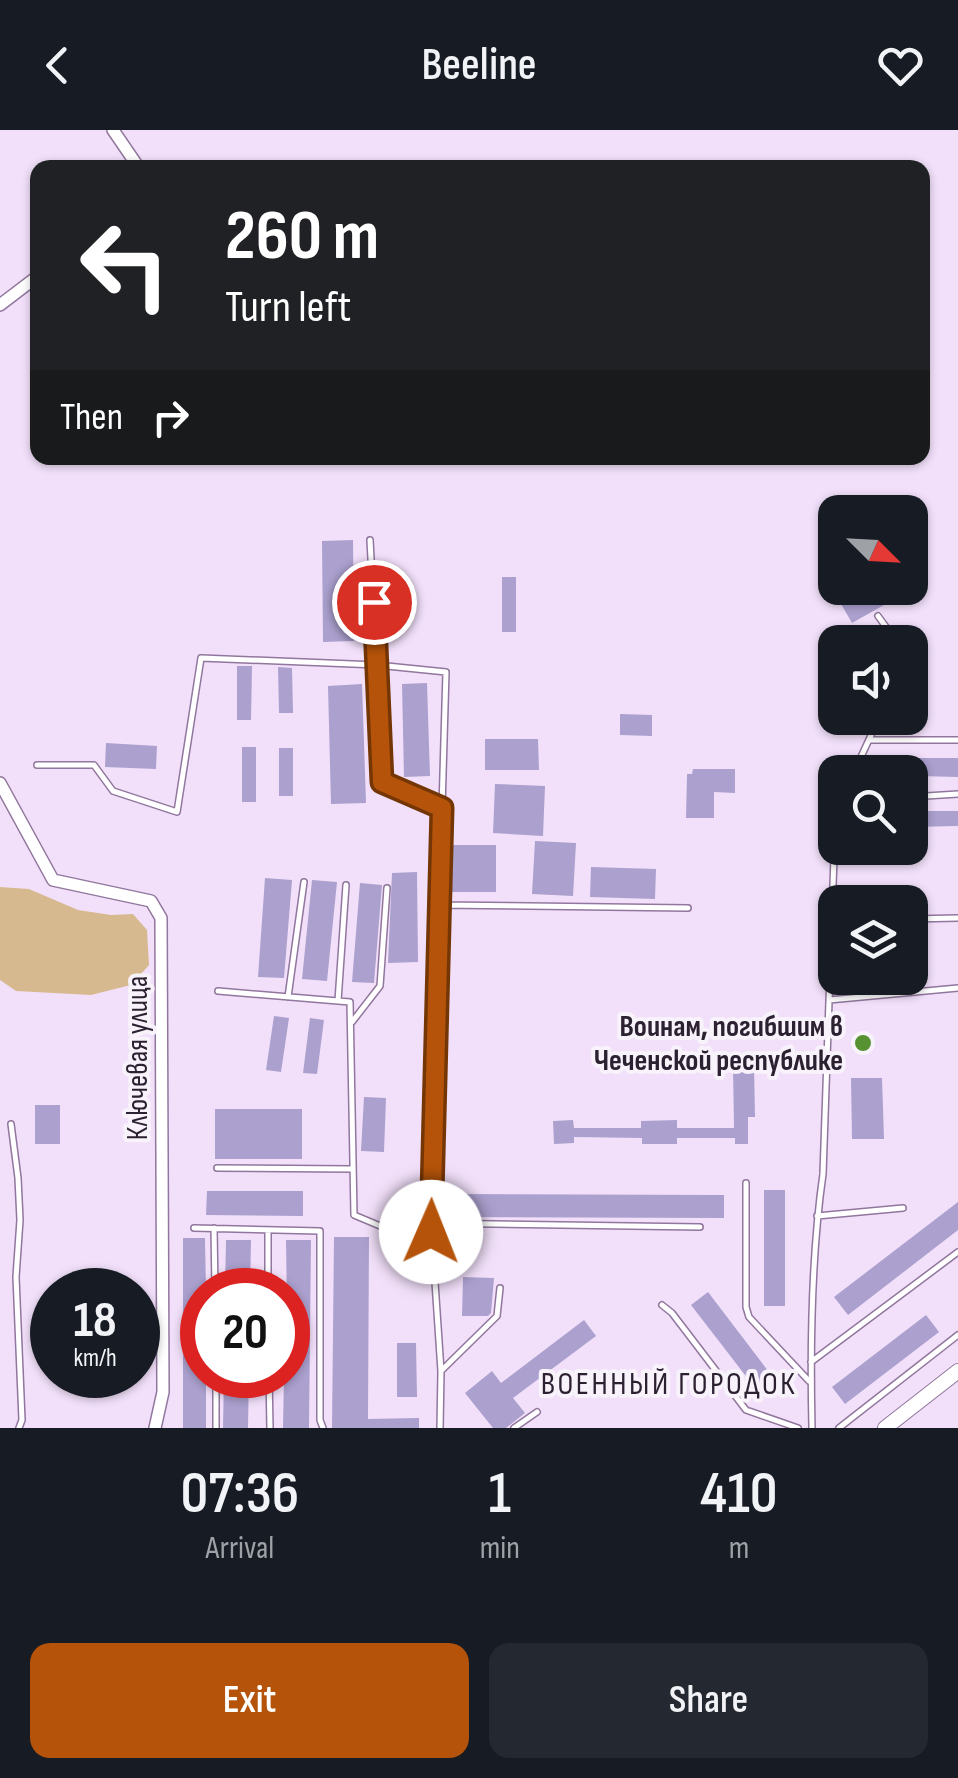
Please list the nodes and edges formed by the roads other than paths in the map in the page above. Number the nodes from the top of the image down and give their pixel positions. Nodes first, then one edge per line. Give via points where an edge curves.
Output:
1 (113, 130) edge
2 (134, 160) edge
3 (30, 282) edge
4 (0, 305) edge
5 (370, 540) dead end
6 (878, 616) dead end
7 (885, 625) edge
8 (377, 665) junction
9 (872, 735) edge
10 (869, 740) junction
11 (958, 740) edge
12 (862, 755) edge
13 (36, 765) dead end
14 (0, 783) edge
15 (958, 794) edge
16 (928, 796) edge
17 (442, 808) junction
18 (304, 882) dead end
19 (346, 885) dead end
20 (387, 888) dead end
21 (439, 905) junction
22 (688, 908) dead end
23 (958, 918) edge
24 (928, 919) edge
25 (958, 988) edge
26 (218, 991) dead end
27 (829, 995) edge
28 (288, 997) junction
29 (829, 1000) junction
30 (338, 1001) junction
31 (350, 1024) junction
32 (11, 1124) dead end
33 (218, 1168) dead end
34 (353, 1170) junction
35 (746, 1183) dead end
36 (903, 1208) dead end
37 (817, 1216) junction
38 (431, 1222) junction
39 (700, 1227) dead end
40 (194, 1228) dead end
41 (214, 1228) junction
42 (268, 1230) junction
43 (431, 1232) junction
44 (958, 1252) edge
45 (215, 1268) edge
46 (268, 1268) edge
47 (500, 1288) dead end
48 (662, 1305) dead end
49 (958, 1336) edge
50 (811, 1362) junction
51 (441, 1371) junction
52 (958, 1371) edge
53 (811, 1384) junction
54 (216, 1398) edge
55 (269, 1398) edge
56 (537, 1412) dead end
57 (19, 1428) edge
58 (156, 1428) edge
59 (216, 1428) edge
60 (270, 1428) edge
61 (323, 1428) edge
62 (440, 1428) edge
63 (514, 1428) edge
64 (798, 1428) edge
65 (812, 1428) edge
66 (838, 1428) edge
67 (885, 1428) edge

1 - 2 street
3 - 4 street
5 - 8 lane
6 - 7 lane
8 - 13 lane via 201,658 177,812 113,792 94,765
8 - 17 lane via 382,782
8 - 17 lane via 446,672
9 - 10 lane
10 - 11 lane
10 - 12 lane
14 - 58 street, Ключевая улица via 52,880 151,901 161,918 163,1392
15 - 16 lane
17 - 21 lane
18 - 28 lane
19 - 30 lane
20 - 31 lane via 380,986
21 - 22 lane
21 - 38 lane
23 - 24 lane
25 - 29 lane
26 - 28 lane
27 - 29 lane
28 - 30 lane
29 - 37 lane
30 - 31 lane via 350,1002
31 - 34 lane
32 - 57 lane via 20,1220
33 - 34 lane
34 - 43 lane via 354,1215 385,1228
35 - 53 lane via 749,1317
36 - 37 lane
37 - 50 lane
38 - 39 lane
38 - 43 lane
40 - 41 lane
41 - 42 lane
41 - 45 lane
42 - 46 lane
42 - 61 lane via 320,1231
43 - 51 lane
44 - 50 lane
47 - 51 lane via 497,1316
48 - 64 lane via 746,1410
49 - 66 lane
50 - 53 lane
51 - 62 lane
52 - 67 street
53 - 65 lane
54 - 59 lane
55 - 60 lane
56 - 63 lane

